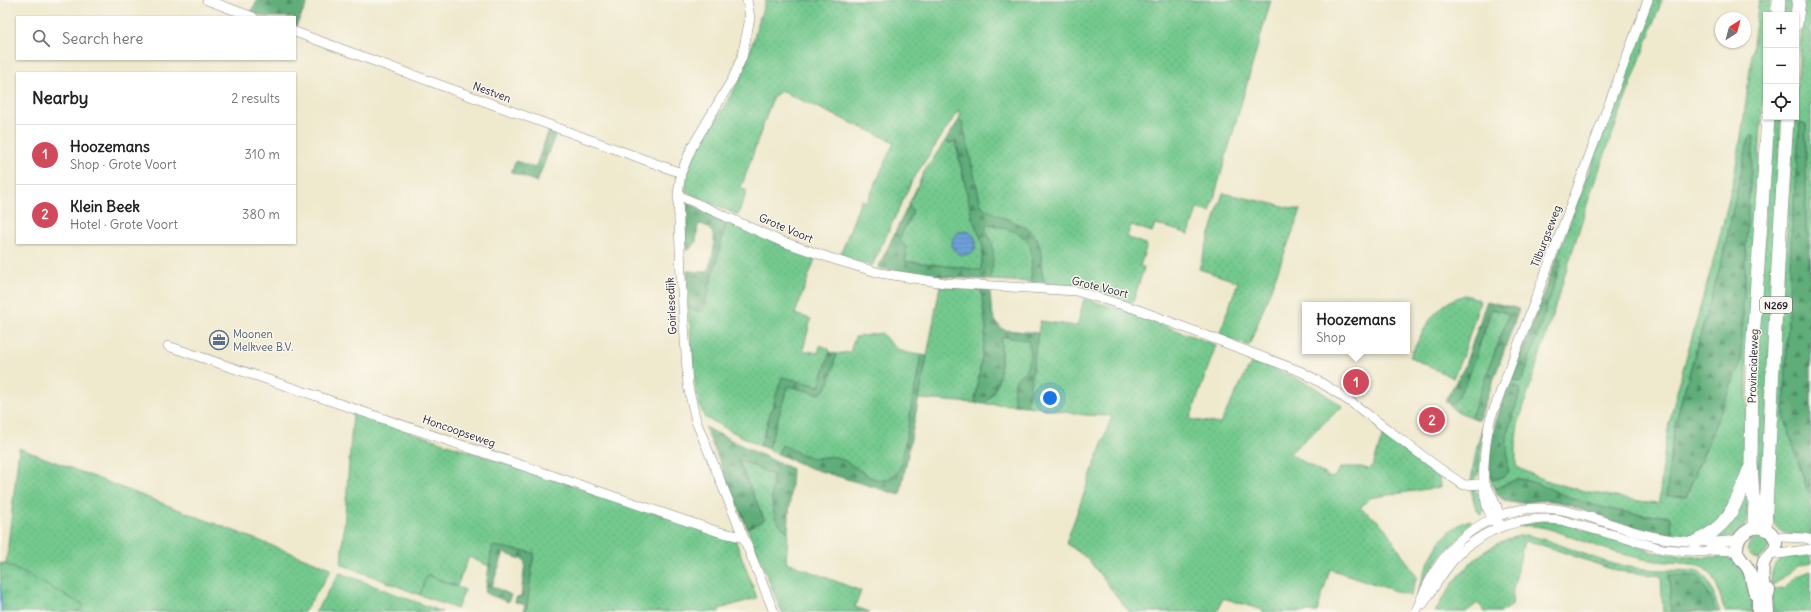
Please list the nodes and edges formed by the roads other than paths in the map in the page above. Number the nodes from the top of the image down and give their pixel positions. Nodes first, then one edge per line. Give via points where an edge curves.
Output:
1 (207, 0) edge
2 (748, 0) edge
3 (1648, 0) edge
4 (1779, 0) edge
5 (1798, 0) edge
6 (1778, 12) edge
7 (1797, 12) edge
8 (250, 16) edge
9 (296, 32) edge
10 (1768, 120) edge
11 (1788, 120) edge
12 (681, 173) junction
13 (678, 195) junction
14 (168, 346) dead end
15 (1751, 464) junction
16 (1484, 484) junction
17 (1496, 517) junction
18 (1499, 527) junction
19 (1760, 528) junction
20 (742, 537) junction
21 (1811, 540) edge
22 (1695, 542) junction
23 (1779, 544) junction
24 (1739, 549) junction
25 (1811, 549) edge
26 (1758, 564) junction
27 (1762, 597) junction
28 (774, 612) edge
29 (1417, 612) edge
30 (1758, 612) edge
31 (1768, 612) edge

1 - 8 street
2 - 12 street, Goirlesedijk via 750,18 742,58 692,147
3 - 16 street, Tilburgseweg via 1490,420 1486,439
4 - 6 highway
5 - 7 highway
9 - 12 street, Nestven
10 - 15 highway, Provincialeweg / N269 via 1752,354
11 - 19 highway, Provincialeweg / N269 via 1778,265 1769,518
12 - 13 street, Goirlesedijk
13 - 16 street, Grote Voort via 778,240 880,273 945,283 1076,291 1136,309 1302,372 1345,398 1464,485
13 - 20 street, Goirlesedijk via 688,386 696,421
14 - 20 street, Honcoopseweg via 719,532
15 - 19 highway, Provincialeweg / N269 via 1753,496
15 - 22 highway via 1739,498 1730,514 1719,528
16 - 17 street via 1492,494
17 - 18 street
17 - 22 street via 1522,509 1550,507 1652,536
17 - 29 street via 1465,535 1450,549 1429,580
18 - 24 street via 1531,519 1562,520 1650,546 1678,551
18 - 29 street via 1457,556
19 - 23 main road, N269
19 - 24 main road, N269
20 - 28 street, Goirlesedijk
21 - 23 street via 1806,543
22 - 24 street via 1729,542
23 - 25 street
23 - 26 main road
24 - 26 main road via 1746,558
26 - 27 main road via 1769,592
26 - 27 main road via 1750,572 1754,591
27 - 30 main road
27 - 31 main road

